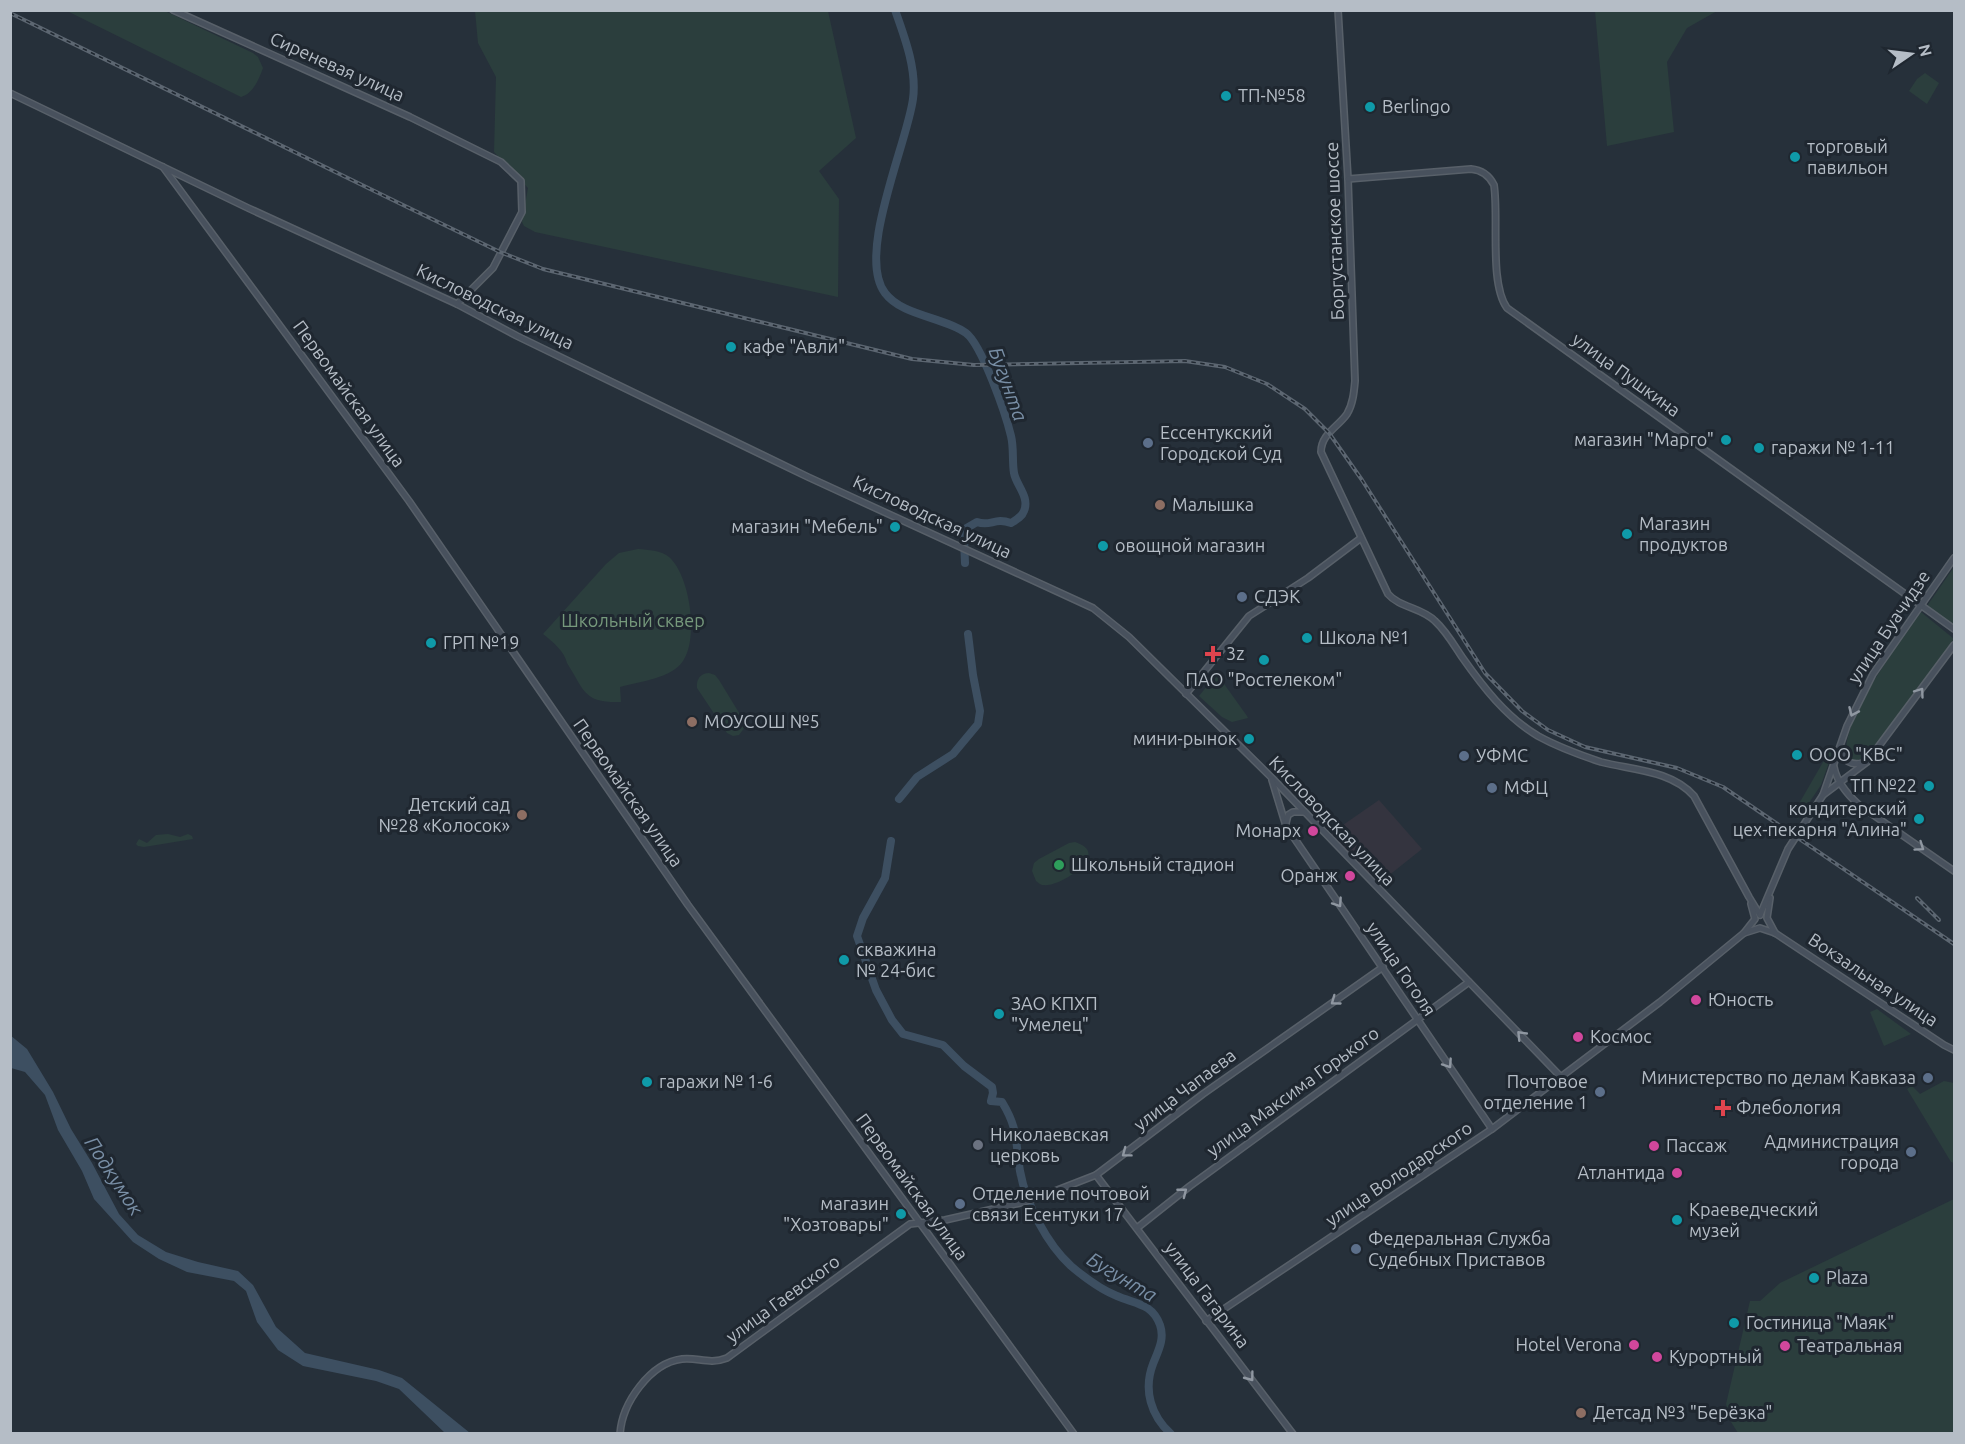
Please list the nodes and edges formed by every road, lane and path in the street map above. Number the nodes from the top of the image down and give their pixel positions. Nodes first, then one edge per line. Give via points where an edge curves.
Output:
1 (173, 10) edge
2 (1338, 10) edge
3 (10, 93) edge
4 (162, 166) junction
5 (1348, 179) junction
6 (457, 304) junction
7 (1360, 538) junction
8 (1954, 558) edge
9 (1921, 605) junction
10 (1954, 629) edge
11 (1954, 645) edge
12 (1186, 694) junction
13 (1840, 748) junction
14 (1868, 762) junction
15 (1834, 766) junction
16 (1272, 778) junction
17 (1840, 783) junction
18 (1823, 795) junction
19 (1304, 812) junction
20 (1286, 826) junction
21 (1954, 871) edge
22 (1772, 891) junction
23 (1758, 917) junction
24 (1767, 918) junction
25 (1760, 928) junction
26 (1744, 933) junction
27 (1775, 933) junction
28 (1383, 967) junction
29 (1469, 982) junction
30 (1418, 1019) junction
31 (1954, 1050) edge
32 (1561, 1077) junction
33 (1492, 1129) junction
34 (1096, 1175) junction
35 (921, 1222) junction
36 (1137, 1228) junction
37 (1206, 1321) junction
38 (620, 1434) edge
39 (1074, 1434) edge
40 (1293, 1434) edge

1 - 6 street, Сиреневая улица via 487,155 521,181 522,212 493,268
2 - 5 street, Боргустанское шоссе
3 - 4 street, Кисловодская улица
4 - 6 street, Кисловодская улица
4 - 35 street, Первомайская улица via 409,501 662,869
5 - 7 street, Боргустанское шоссе via 1354,391 1350,409 1323,439 1321,452
5 - 9 street, улица Пушкина via 1471,169 1486,174 1494,185 1498,280 1507,308
6 - 12 street, Кисловодская улица via 739,444 1093,608
7 - 12 street via 1249,616
7 - 23 street via 1393,599 1436,621 1482,686 1525,727 1583,756 1658,774 1688,789
8 - 9 street, улица Буачидзе
9 - 10 street, улица Пушкина
9 -> 13 street, улица Буачидзе via 1873,674
14 -> 11 street, улица Буачидзе
12 - 16 street, Кисловодская улица
13 - 14 street via 1849,762
13 - 15 street, улица Буачидзе
14 - 17 street, улица Буачидзе
15 - 17 street
15 - 18 street, улица Буачидзе
16 - 19 street, Кисловодская улица
16 - 20 street, улица Гоголя
17 - 18 street, улица Буачидзе
17 -> 21 street via 1859,805
18 - 22 street, улица Буачидзе via 1788,849
19 - 20 street via 1288,815
19 - 29 street, Кисловодская улица
20 -> 28 street, улица Гоголя
22 - 23 street
22 - 24 street
23 - 24 street
23 - 25 street via 1755,924
23 - 26 street
24 - 25 street via 1766,926
24 - 27 street
25 - 26 street
25 - 27 street
26 - 32 street, улица Володарского
27 - 31 street, Вокзальная улица
28 - 30 street, улица Гоголя
28 -> 34 street, улица Чапаева
29 - 30 street, улица Максима Горького
32 -> 29 street, Кисловодская улица
30 -> 33 street, улица Гоголя
36 -> 30 street, улица Максима Горького
32 - 33 street, улица Володарского
33 - 37 street, улица Володарского
34 - 35 street, улица Чапаева via 1020,1203
34 - 36 street, улица Гагарина
35 - 38 street, улица Гаевского via 904,1227 727,1358 717,1362 675,1360 661,1366 631,1400
35 - 39 street, Первомайская улица
36 - 37 street, улица Гагарина
37 -> 40 street, улица Гагарина

